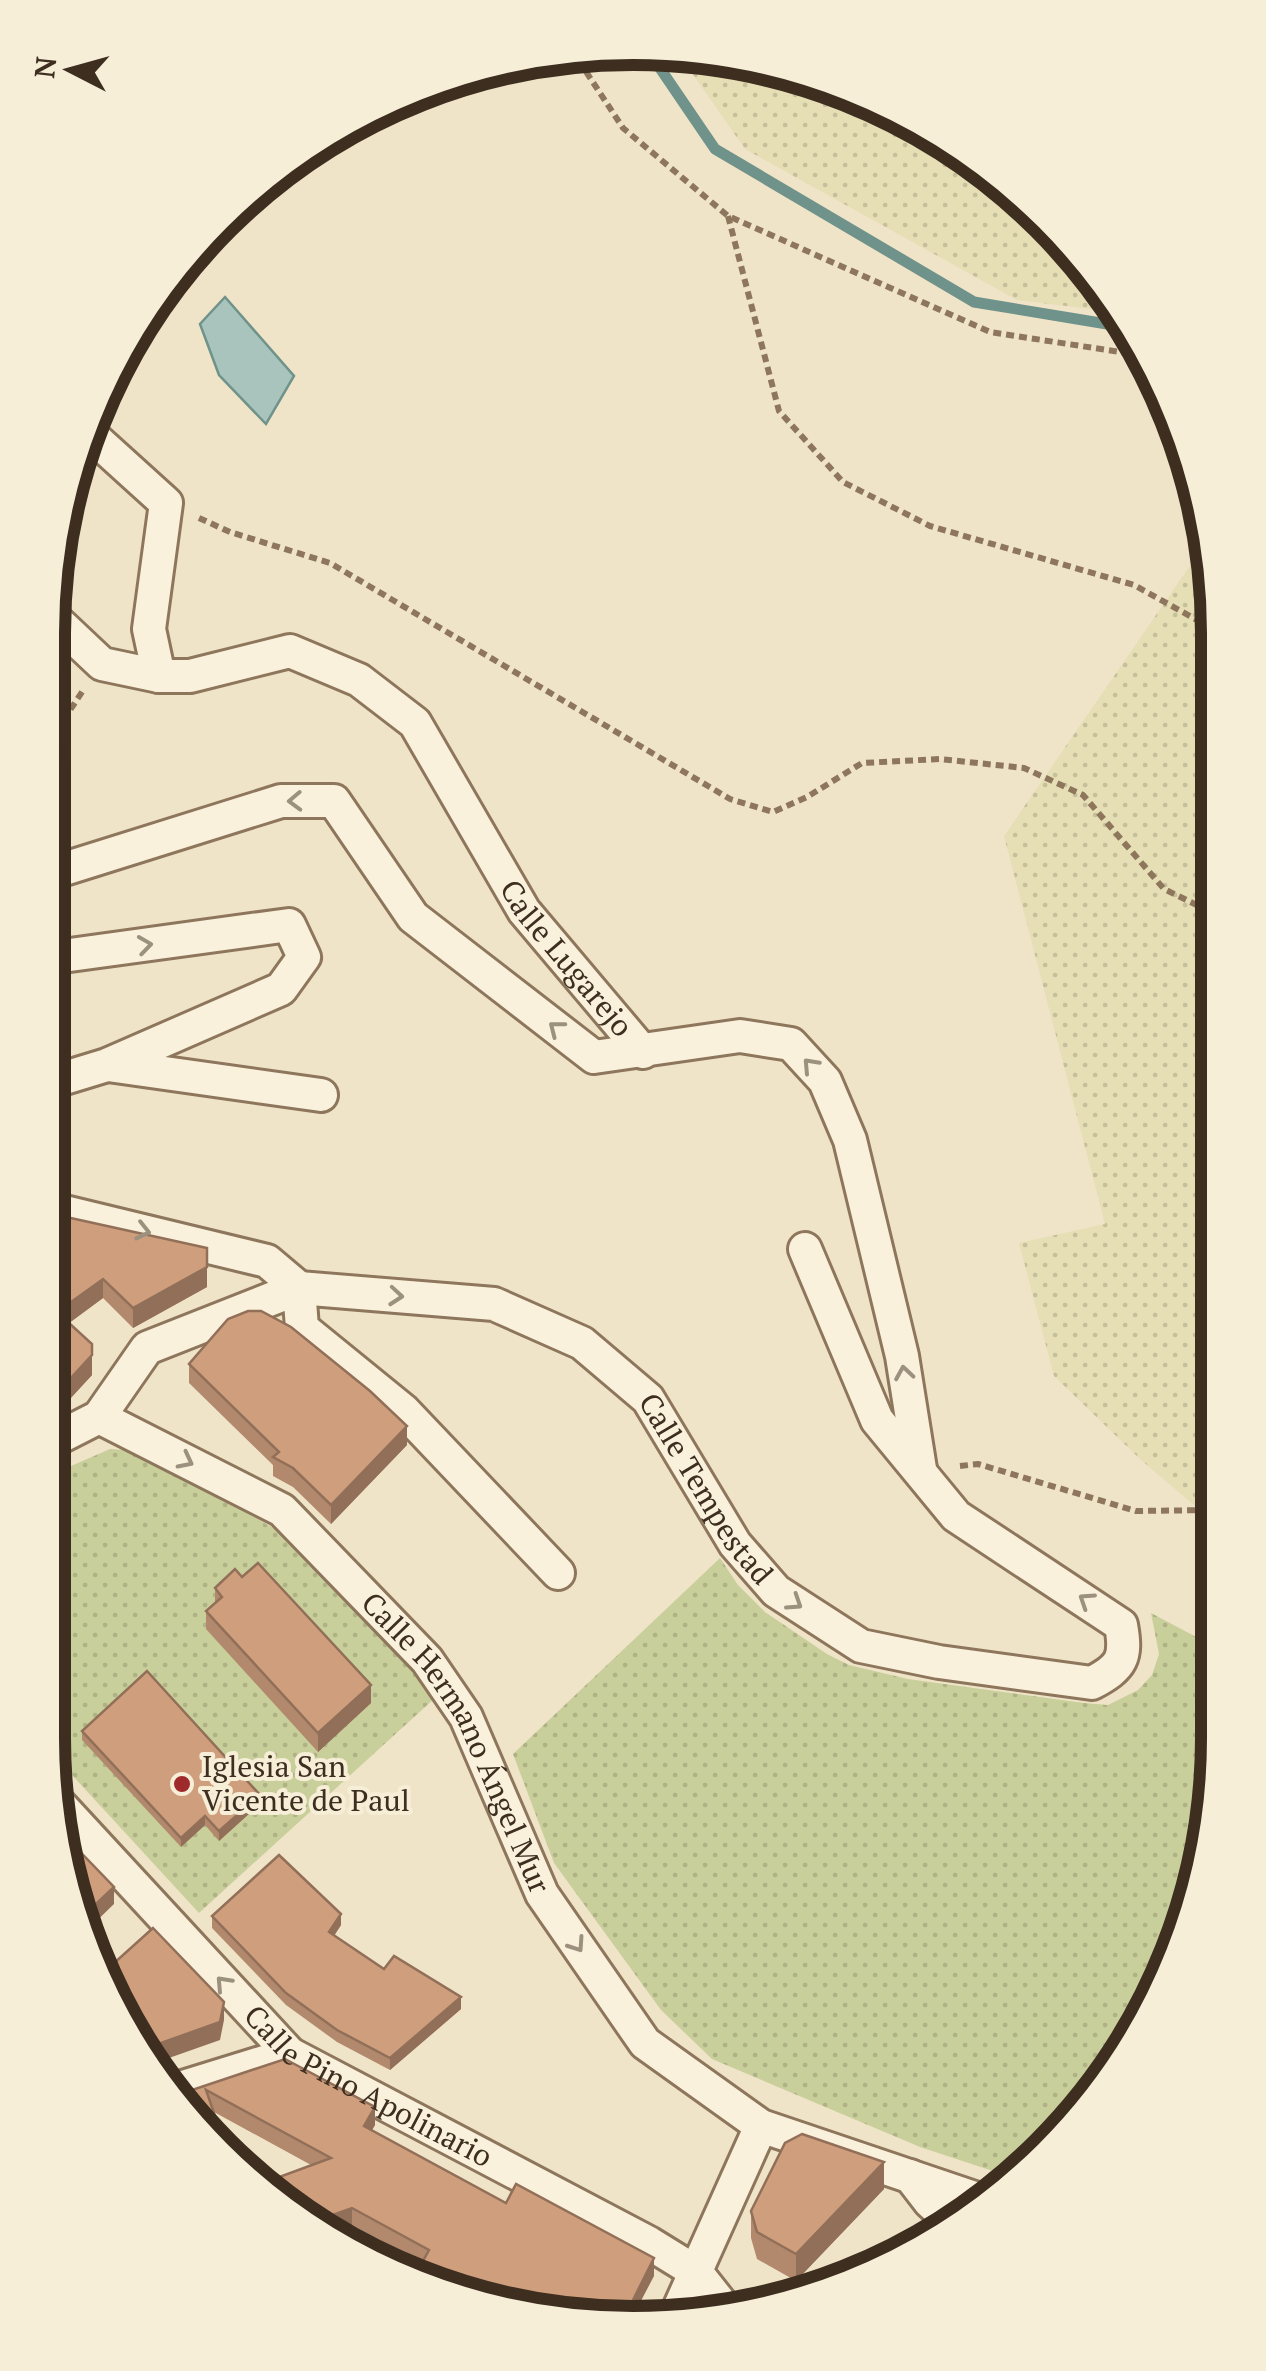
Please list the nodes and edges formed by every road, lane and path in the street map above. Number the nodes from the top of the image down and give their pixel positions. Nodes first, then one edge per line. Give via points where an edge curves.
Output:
1 (583, 67) edge
2 (728, 216) junction
3 (1127, 353) edge
4 (98, 442) edge
5 (166, 503) junction
6 (1201, 622) edge
7 (65, 629) edge
8 (102, 664) junction
9 (159, 676) junction
10 (65, 717) edge
11 (65, 866) edge
12 (1201, 908) edge
13 (65, 956) edge
14 (643, 1052) junction
15 (107, 1065) junction
16 (65, 1079) edge
17 (321, 1095) dead end
18 (65, 1212) edge
19 (805, 1250) dead end
20 (299, 1288) junction
21 (99, 1417) junction
22 (65, 1434) edge
23 (920, 1469) junction
24 (1201, 1510) edge
25 (558, 1574) dead end
26 (71, 1817) edge
27 (290, 2054) junction
28 (184, 2087) edge
29 (762, 2126) junction
30 (910, 2176) junction
31 (969, 2196) edge
32 (943, 2213) edge
33 (696, 2272) junction
34 (718, 2299) edge
35 (681, 2304) edge

1 - 2 path via 624,128
2 - 3 path via 990,332
2 - 6 path via 779,410 843,482 930,526 1134,586
4 - 5 street
5 - 9 street via 149,629
5 - 12 path via 230,532 330,563 730,799 774,812 862,764 940,759 1024,768 1083,795 1164,889
7 - 8 street
8 - 9 street, Calle Lugarejo
8 - 10 path
9 - 14 street, Calle Lugarejo via 190,676 290,651 359,680 415,724 524,911
14 -> 11 street, Calle Lugarejo via 594,1057 413,917 334,801 281,801
13 -> 15 street via 289,925 304,958 281,989
23 -> 14 street, Calle Tempestad via 902,1356 850,1140 825,1080 791,1044 740,1036
15 - 16 street
15 - 17 street
18 -> 20 street via 267,1260
19 - 23 street, Calle Tempestad via 877,1420
20 - 21 street, Calle Tempestad via 147,1348
20 -> 23 street, Calle Tempestad via 494,1304 582,1343 648,1399 735,1544 776,1591 861,1646 1092,1684 1114,1672 1126,1650 1121,1624 956,1516
20 - 25 street via 302,1328 404,1411
21 - 22 street, Calle Tempestad
21 -> 29 street, Calle Hermano Ángel Mur via 282,1510 427,1660 466,1717 542,1894 645,2043
23 - 24 path via 978,1464 1136,1511
27 -> 26 street, Calle Pino Apolinario
27 - 28 street
27 - 33 street, Calle Pino Apolinario
29 - 30 street, Calle Hermano Ángel Mur
29 - 33 street
30 - 31 street, Calle Hermano Ángel Mur
30 - 32 street
33 - 34 street, Calle Pino Apolinario
33 - 35 street

